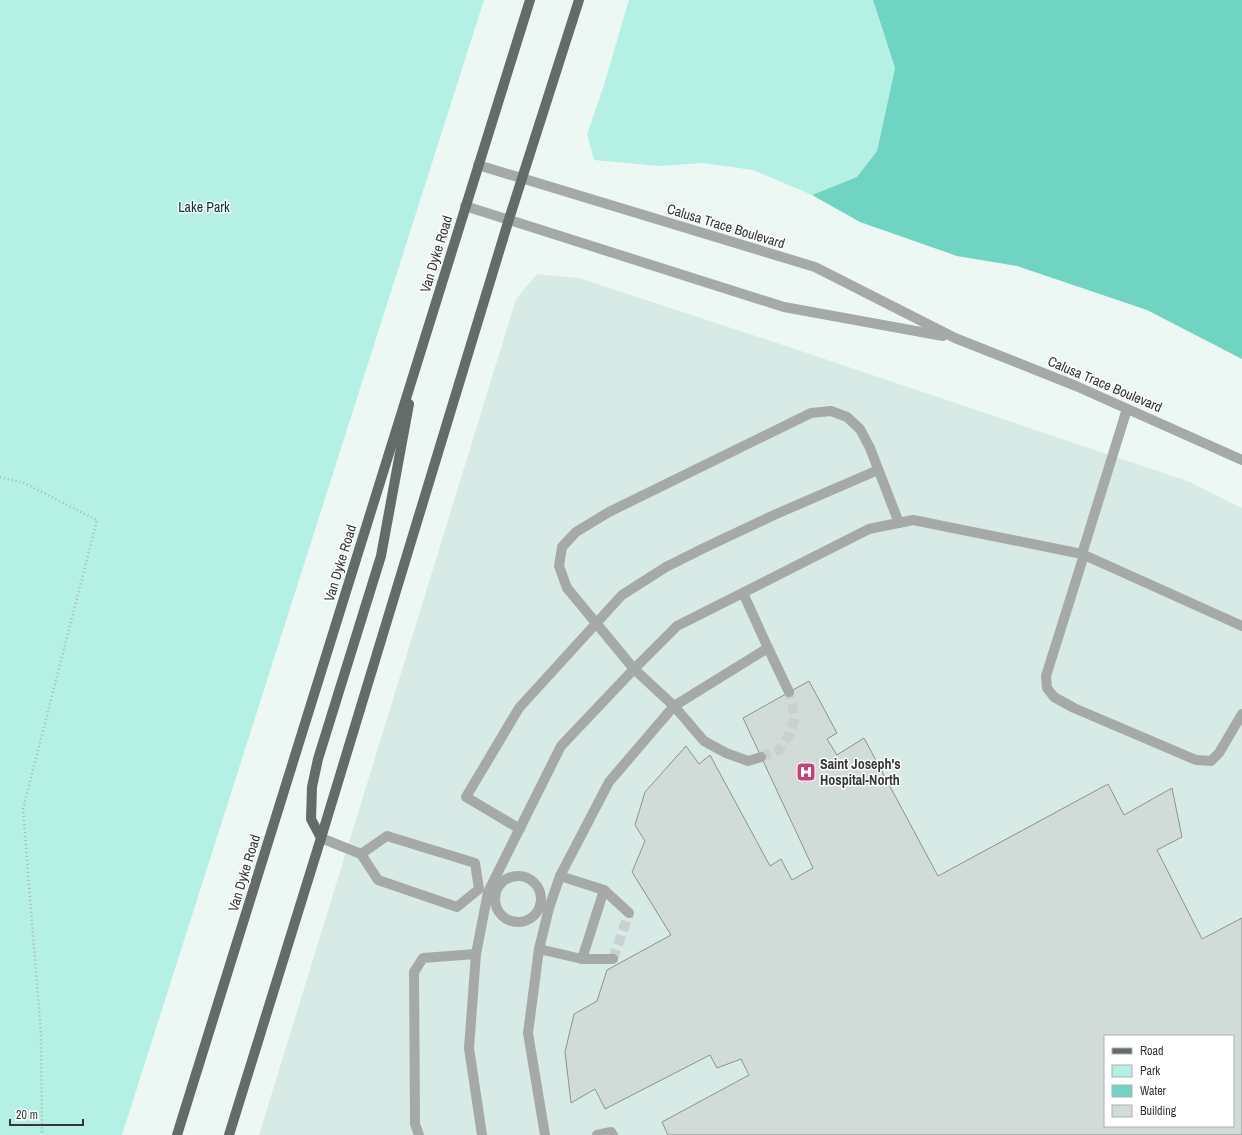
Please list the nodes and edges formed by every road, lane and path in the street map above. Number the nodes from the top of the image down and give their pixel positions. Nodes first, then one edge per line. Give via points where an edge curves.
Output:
1 (530, 0) edge
2 (579, 0) edge
3 (478, 165) junction
4 (522, 178) junction
5 (465, 206) junction
6 (509, 219) junction
7 (955, 338) junction
8 (417, 359) junction
9 (1127, 409) junction
10 (1242, 460) edge
11 (878, 470) junction
12 (0, 477) edge
13 (899, 523) junction
14 (1083, 555) junction
15 (743, 592) junction
16 (596, 623) junction
17 (1242, 626) edge
18 (768, 648) junction
19 (634, 669) junction
20 (789, 692) tunnel mouth
21 (674, 706) junction
22 (1242, 714) edge
23 (761, 757) tunnel mouth
24 (520, 829) junction
25 (320, 838) junction
26 (361, 854) junction
27 (560, 876) junction
28 (604, 890) junction
29 (487, 892) junction
30 (545, 907) junction
31 (629, 913) dead end
32 (539, 949) junction
33 (476, 954) junction
34 (582, 959) junction
35 (613, 959) dead end
36 (42, 1135) edge
37 (177, 1135) edge
38 (229, 1135) edge
39 (419, 1135) edge
40 (482, 1135) edge
41 (545, 1135) edge
42 (597, 1135) edge
43 (612, 1135) edge

1 - 3 main road, Van Dyke Road
2 - 4 main road
3 - 4 street, Calusa Trace Boulevard
3 - 5 main road, Van Dyke Road
4 - 6 main road
4 - 7 street, Calusa Trace Boulevard via 815,267
5 - 6 street, Calusa Trace Boulevard
5 - 8 main road, Van Dyke Road
6 - 7 street, Calusa Trace Boulevard via 784,306
6 - 25 main road
7 - 9 street, Calusa Trace Boulevard
8 - 25 main road via 381,556 318,759 312,787 311,819
8 - 37 main road, Van Dyke Road
9 - 10 street, Calusa Trace Boulevard
9 - 14 street
11 - 13 street
11 - 16 street via 774,515 666,567 622,595
11 - 16 street via 860,429 847,417 831,411 811,413 609,512 576,532 562,547 559,566 568,588
12 - 36 path via 24,483 97,520 23,809 41,1034
13 - 14 street via 914,520
13 - 15 street via 869,529
14 - 17 street
14 - 22 street via 1046,676 1047,688 1054,697 1074,708 1196,760 1204,761 1211,761 1219,754
15 - 18 street
15 - 19 street via 677,626
16 - 19 street
16 - 24 street via 519,708 466,797
18 - 20 street
18 - 21 street
19 - 21 street
19 - 24 street via 561,746
21 - 23 street via 704,741 748,761
21 - 27 street via 610,782
24 - 29 street
25 - 26 street
25 - 38 main road
26 - 29 street via 378,880 458,907
26 - 29 street via 387,836 475,863
27 - 28 street
27 - 30 street
28 - 31 street
28 - 34 street
29 - 30 street via 501,914 514,922 529,920
29 - 30 street via 507,879 522,876 538,888
29 - 33 street
30 - 32 street
32 - 34 street
32 - 41 street via 528,1033
33 - 39 street via 423,958 414,972 415,1124
33 - 40 street via 469,1048
34 - 35 street
42 - 43 street via 611,1132

